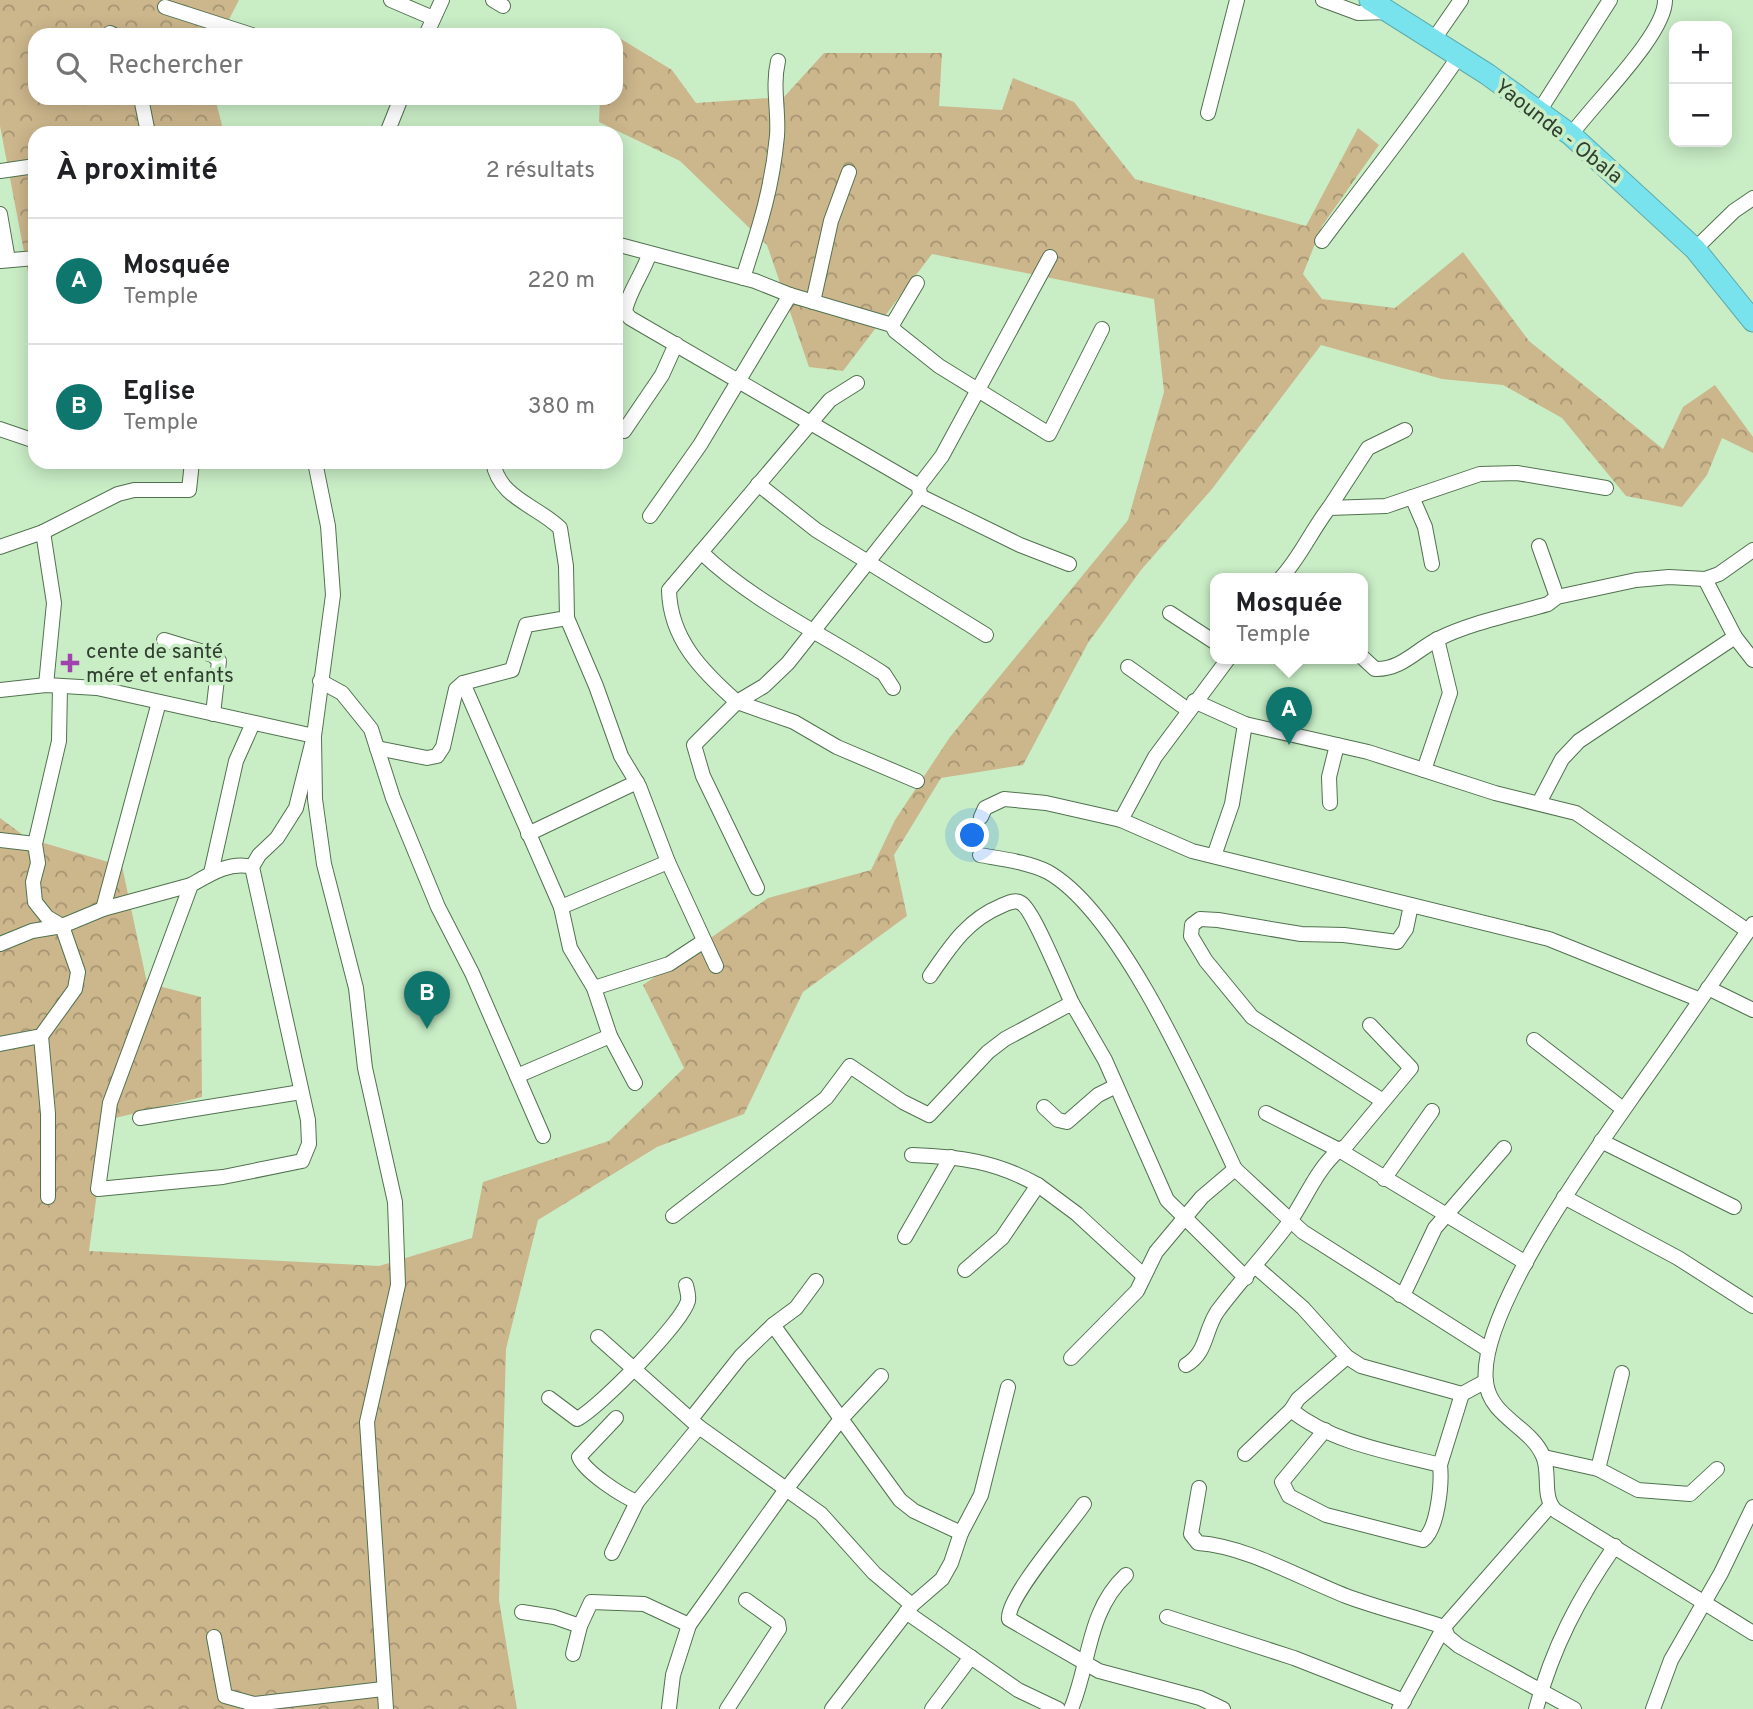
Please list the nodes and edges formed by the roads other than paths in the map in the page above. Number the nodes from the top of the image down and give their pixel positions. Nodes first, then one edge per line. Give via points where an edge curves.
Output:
1 (391, 0) edge
2 (442, 0) edge
3 (1237, 0) edge
4 (1323, 0) edge
5 (1370, 0) edge
6 (1461, 0) edge
7 (1610, 0) edge
8 (1665, 0) edge
9 (408, 4) edge
10 (165, 7) dead end
11 (1393, 12) junction
12 (433, 18) junction
13 (230, 28) edge
14 (429, 28) edge
15 (1434, 39) junction
16 (1459, 56) junction
17 (778, 61) dead end
18 (142, 105) edge
19 (399, 105) edge
20 (1208, 113) dead end
21 (1538, 113) junction
22 (147, 126) edge
23 (394, 126) edge
24 (1571, 135) junction
25 (28, 167) edge
26 (0, 171) edge
27 (849, 172) dead end
28 (1753, 198) edge
29 (0, 214) edge
30 (1322, 241) dead end
31 (623, 246) edge
32 (1695, 249) junction
33 (649, 255) junction
34 (1050, 257) dead end
35 (28, 259) edge
36 (4, 261) edge
37 (743, 278) junction
38 (917, 283) dead end
39 (790, 295) junction
40 (813, 302) junction
41 (1753, 321) edge
42 (892, 325) junction
43 (1102, 329) dead end
44 (676, 344) junction
45 (740, 380) junction
46 (857, 383) dead end
47 (979, 392) junction
48 (811, 422) junction
49 (0, 429) edge
50 (623, 430) edge
51 (1405, 430) dead end
52 (28, 439) edge
53 (191, 469) edge
54 (316, 469) edge
55 (495, 469) edge
56 (758, 484) junction
57 (1606, 488) dead end
58 (919, 491) junction
59 (1412, 497) junction
60 (1329, 508) junction
61 (650, 516) dead end
62 (43, 532) junction
63 (1539, 546) dead end
64 (0, 547) edge
65 (1753, 550) edge
66 (701, 552) junction
67 (867, 561) junction
68 (1069, 564) dead end
69 (1432, 564) dead end
70 (1286, 573) edge
71 (1705, 579) junction
72 (1557, 597) junction
73 (1170, 613) dead end
74 (567, 618) junction
75 (815, 630) junction
76 (986, 635) dead end
77 (1735, 638) junction
78 (1210, 639) edge
79 (1437, 639) junction
80 (164, 640) dead end
81 (1753, 660) edge
82 (1368, 662) edge
83 (1224, 664) edge
84 (1128, 667) dead end
85 (320, 681) junction
86 (463, 682) junction
87 (53, 685) junction
88 (893, 688) dead end
89 (0, 691) edge
90 (159, 702) junction
91 (737, 702) junction
92 (1191, 705) junction
93 (213, 714) junction
94 (253, 723) junction
95 (1245, 724) junction
96 (314, 736) junction
97 (1337, 745) junction
98 (377, 748) junction
99 (1424, 770) junction
100 (916, 781) dead end
101 (637, 782) junction
102 (1330, 803) dead end
103 (1539, 803) junction
104 (981, 817) dead end
105 (1121, 820) junction
106 (528, 835) junction
107 (0, 840) edge
108 (36, 845) junction
109 (980, 855) dead end
110 (1214, 856) junction
111 (668, 862) junction
112 (252, 867) junction
113 (211, 873) junction
114 (191, 885) junction
115 (757, 888) dead end
116 (1411, 905) junction
117 (561, 907) junction
118 (103, 909) junction
119 (62, 926) junction
120 (1750, 928) edge
121 (704, 941) junction
122 (0, 944) edge
123 (716, 966) dead end
124 (930, 976) dead end
125 (594, 988) junction
126 (1703, 994) junction
127 (1072, 1003) junction
128 (1753, 1010) edge
129 (1370, 1026) dead end
130 (41, 1036) junction
131 (610, 1036) junction
132 (1534, 1040) dead end
133 (0, 1044) edge
134 (517, 1076) junction
135 (635, 1083) dead end
136 (1116, 1086) junction
137 (301, 1092) junction
138 (1383, 1101) junction
139 (1044, 1107) dead end
140 (1623, 1109) junction
141 (1432, 1111) dead end
142 (1266, 1113) dead end
143 (140, 1118) dead end
144 (542, 1136) dead end
145 (1601, 1141) junction
146 (1504, 1149) dead end
147 (1339, 1150) junction
148 (912, 1155) dead end
149 (951, 1157) junction
150 (1234, 1169) junction
151 (1384, 1179) junction
152 (1038, 1185) junction
153 (48, 1197) dead end
154 (1564, 1197) junction
155 (1734, 1207) dead end
156 (1447, 1215) junction
157 (673, 1216) dead end
158 (1184, 1218) junction
159 (1289, 1222) junction
160 (905, 1237) dead end
161 (1526, 1263) junction
162 (965, 1270) dead end
163 (1251, 1273) junction
164 (1143, 1275) junction
165 (816, 1280) dead end
166 (686, 1285) dead end
167 (1400, 1295) junction
168 (1753, 1306) edge
169 (773, 1325) junction
170 (598, 1337) dead end
171 (1487, 1349) junction
172 (1347, 1357) junction
173 (1071, 1358) dead end
174 (1185, 1365) dead end
175 (634, 1369) junction
176 (1622, 1373) dead end
177 (881, 1376) dead end
178 (1486, 1381) junction
179 (1008, 1387) dead end
180 (1462, 1394) junction
181 (549, 1398) dead end
182 (1291, 1410) junction
183 (616, 1418) dead end
184 (841, 1419) junction
185 (695, 1423) junction
186 (1325, 1430) junction
187 (1245, 1454) dead end
188 (1544, 1457) junction
189 (1440, 1465) junction
190 (1598, 1469) junction
191 (1717, 1469) dead end
192 (787, 1488) junction
193 (1199, 1488) dead end
194 (637, 1502) junction
195 (1084, 1504) dead end
196 (1550, 1506) junction
197 (1753, 1507) edge
198 (961, 1533) junction
199 (1615, 1546) junction
200 (612, 1553) dead end
201 (1126, 1575) dead end
202 (746, 1600) dead end
203 (1702, 1603) junction
204 (909, 1608) junction
205 (522, 1612) dead end
206 (1167, 1617) dead end
207 (689, 1625) junction
208 (580, 1626) junction
209 (1444, 1626) junction
210 (1753, 1633) edge
211 (215, 1637) dead end
212 (573, 1654) dead end
213 (971, 1657) junction
214 (1087, 1665) junction
215 (383, 1689) junction
216 (1541, 1691) junction
217 (1402, 1705) edge
218 (669, 1708) edge
219 (386, 1709) edge
220 (727, 1709) edge
221 (832, 1709) edge
222 (932, 1709) edge
223 (1058, 1709) edge
224 (1071, 1709) edge
225 (1223, 1709) edge
226 (1536, 1709) edge
227 (1574, 1709) edge
228 (1653, 1709) edge

1 - 9 street
2 - 12 street
3 - 20 street
4 - 11 street via 1358,13
5 - 11 highway, Yaounde - Obala
6 - 15 street
7 - 21 street
8 - 24 street via 1663,16 1653,31
9 - 12 street
10 - 13 street
11 - 15 highway, Yaounde - Obala
12 - 14 street
15 - 16 highway, Yaounde - Obala
16 - 21 highway, Yaounde - Obala
16 - 30 street via 1419,117
17 - 37 street via 771,190
18 - 22 street
19 - 23 street
21 - 24 highway, Yaounde - Obala
24 - 32 highway, Yaounde - Obala
25 - 26 street
27 - 40 street via 831,221
28 - 32 street
29 - 36 street
31 - 33 street
32 - 41 highway, Yaounde - Obala
33 - 37 street
33 - 44 street via 625,312
34 - 47 street
35 - 36 street
37 - 39 street
38 - 42 street
39 - 40 street
39 - 45 street
40 - 42 street
42 - 47 street
43 - 47 street via 1049,434
44 - 45 street
44 - 50 street via 662,375
45 - 48 street
45 - 61 street
46 - 48 street via 830,400
47 - 58 street
48 - 56 street
48 - 58 street
49 - 52 street
51 - 60 street via 1368,448
53 - 62 street via 189,490 126,492
54 - 85 street via 328,526 333,595
55 - 74 street via 499,482 519,501 560,528
56 - 66 street
56 - 67 street via 816,530
57 - 59 street via 1517,473 1480,474
58 - 67 street
58 - 68 street via 1020,545
59 - 60 street via 1386,506
59 - 69 street via 1425,527
60 - 70 street
62 - 64 street
62 - 87 street via 54,603
63 - 72 street
65 - 71 street
66 - 75 street via 739,583
66 - 91 street via 669,590 670,612 694,662
67 - 75 street
67 - 76 street
71 - 72 street via 1636,580
71 - 77 street
72 - 79 street via 1548,604
73 - 78 street
74 - 86 street via 526,625 512,670
74 - 101 street via 621,757
75 - 88 street via 884,674
75 - 91 street via 764,686
77 - 81 street
77 - 103 street via 1579,741 1562,759
79 - 82 street via 1385,669 1375,669
79 - 99 street via 1450,693
80 - 93 street via 219,661
83 - 92 street
84 - 92 street
85 - 96 street
85 - 98 street via 342,693 371,729
86 - 98 street via 456,689 443,747 437,755 427,758
86 - 106 street
87 - 89 street
87 - 90 street via 97,688
87 - 108 street via 59,741
90 - 93 street
90 - 118 street
91 - 100 street via 794,722 837,747
91 - 115 street via 694,745 703,776
92 - 95 street
92 - 105 street
93 - 94 street
94 - 96 street
94 - 113 street via 236,761
95 - 97 street
95 - 110 street via 1232,804
96 - 112 street via 296,808
96 - 215 street via 315,799 324,864 356,988 365,1068 395,1202 398,1285 367,1422
97 - 99 street
97 - 102 street via 1329,777
98 - 134 street via 438,906
99 - 103 street
101 - 106 street
101 - 111 street
103 - 120 street via 1576,813
104 - 105 street via 985,808 1004,799
105 - 110 street
106 - 117 street
107 - 108 street
108 - 119 street via 35,902
109 - 150 street via 1045,871 1094,916 1158,1014
110 - 116 street
111 - 117 street
111 - 121 street
112 - 113 street via 239,863
112 - 137 street
113 - 114 street
114 - 118 street
114 - 137 street via 110,1103 98,1189 223,1177 302,1161 309,1144
116 - 126 street via 1549,939
116 - 138 street via 1406,929 1397,942 1301,934 1218,920 1200,919 1192,925 1191,936 1206,961 1252,1017
117 - 125 street via 570,948
118 - 119 street
119 - 122 street via 32,931
119 - 130 street via 79,972 75,989
120 - 126 street
121 - 123 street
121 - 125 street via 668,964
124 - 127 street via 961,932 984,913 1013,901 1022,903 1033,918
125 - 131 street
126 - 128 street
126 - 140 street
127 - 136 street
127 - 157 street via 988,1052 929,1115 850,1066 826,1098
129 - 138 street via 1411,1068
130 - 133 street
130 - 153 street via 48,1114
131 - 134 street
131 - 135 street
132 - 140 street
134 - 144 street
136 - 139 street via 1067,1122
136 - 158 street via 1155,1177
137 - 143 street
138 - 147 street via 1354,1140
140 - 145 street
141 - 151 street
142 - 147 street
145 - 154 street
145 - 155 street
146 - 156 street
147 - 151 street
147 - 159 street via 1315,1178
148 - 149 street
149 - 152 street via 1008,1168
149 - 160 street
150 - 158 street
150 - 159 street
151 - 156 street
152 - 162 street via 1002,1238
152 - 164 street
154 - 161 street
154 - 168 street via 1689,1265
156 - 161 street
156 - 167 street
158 - 163 street
158 - 164 street
159 - 163 street
159 - 167 street
161 - 171 street
163 - 172 street via 1310,1315
163 - 174 street via 1212,1322 1197,1359
164 - 173 street via 1137,1291
165 - 169 street via 796,1307
166 - 175 street via 686,1305
167 - 171 street
169 - 184 street
169 - 185 street via 741,1356
170 - 175 street
171 - 178 street
172 - 180 street via 1379,1373
172 - 182 street
175 - 181 street via 577,1419
175 - 185 street
176 - 190 street
177 - 184 street
178 - 180 street
178 - 188 street via 1490,1398
179 - 198 street via 981,1495
180 - 189 street
182 - 186 street
182 - 187 street
183 - 194 street via 579,1457 581,1464
184 - 192 street
184 - 198 street via 900,1500
185 - 192 street
185 - 194 street
186 - 189 street
186 - 189 street via 1282,1482 1289,1496 1326,1515 1423,1540 1431,1532 1442,1483
188 - 190 street
188 - 196 street
190 - 191 street via 1638,1490 1685,1494
192 - 204 street via 821,1514
192 - 207 street
193 - 209 street via 1191,1534 1198,1543 1240,1549 1353,1598
194 - 200 street
195 - 214 street via 1027,1580 1008,1614 1012,1623
196 - 199 street
196 - 209 street
197 - 203 street
198 - 204 street via 942,1579
199 - 203 street
199 - 216 street via 1568,1620
201 - 214 street via 1093,1626
202 - 220 street via 778,1622 779,1629
203 - 210 street
203 - 228 street via 1671,1660
204 - 213 street
204 - 221 street
205 - 208 street
206 - 217 street via 1294,1658
207 - 208 street via 644,1604 591,1602
207 - 218 street via 673,1675
208 - 212 street
209 - 216 street via 1459,1646
209 - 217 street
211 - 215 street via 225,1696 254,1704
213 - 222 street
213 - 223 street via 1038,1702
214 - 224 street
214 - 225 street
215 - 219 street
216 - 226 street
216 - 227 street

